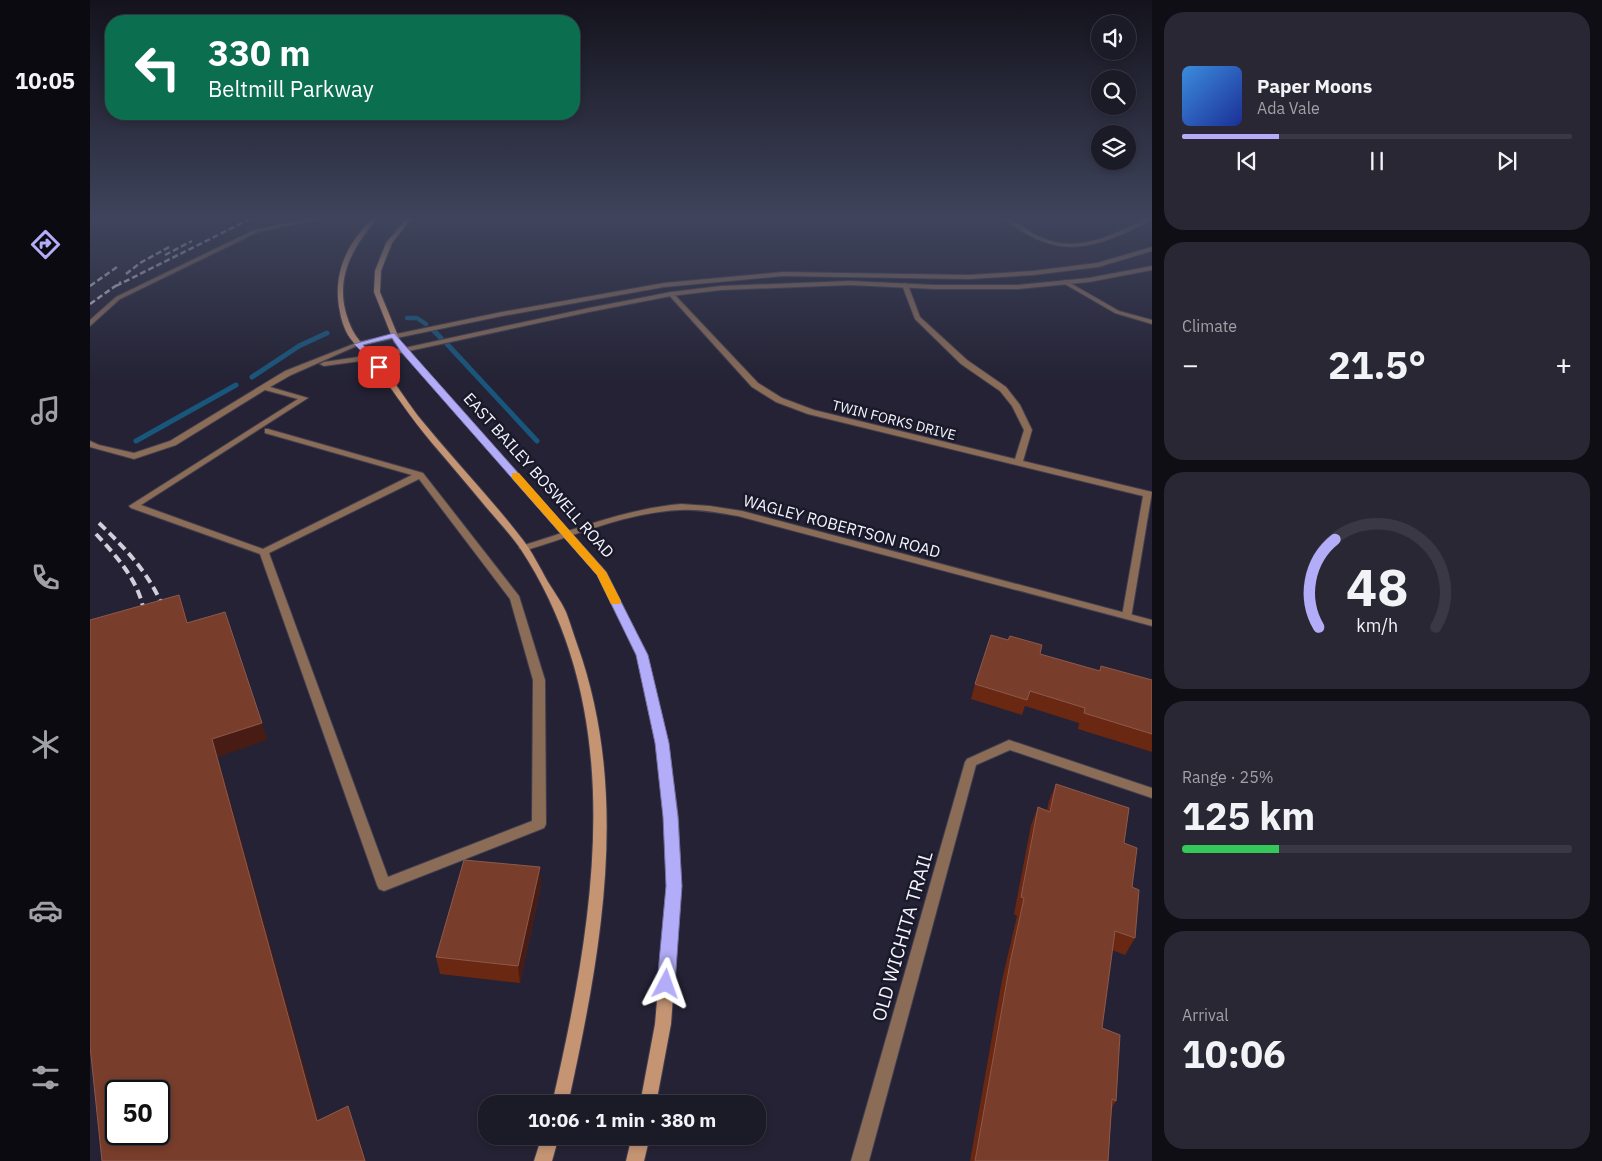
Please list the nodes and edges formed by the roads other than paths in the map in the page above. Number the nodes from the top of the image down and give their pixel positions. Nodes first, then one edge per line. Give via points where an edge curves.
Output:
1 (169, 273) edge
2 (342, 273) edge
3 (378, 273) edge
4 (1019, 273) edge
5 (1051, 273) edge
6 (1120, 273) edge
7 (902, 275) junction
8 (1065, 282) junction
9 (664, 285) junction
10 (905, 286) junction
11 (671, 294) junction
12 (1152, 322) edge
13 (90, 324) edge
14 (394, 335) junction
15 (358, 344) junction
16 (404, 350) junction
17 (372, 357) junction
18 (266, 388) junction
19 (268, 431) dead end
20 (90, 443) edge
21 (1018, 463) junction
22 (420, 475) junction
23 (1150, 495) edge
24 (568, 535) junction
25 (524, 548) junction
26 (264, 552) junction
27 (1127, 616) junction
28 (1152, 623) edge
29 (1152, 793) edge
30 (562, 1095) edge
31 (650, 1095) edge
32 (548, 1145) edge
33 (639, 1145) edge
34 (543, 1161) edge
35 (635, 1161) edge
36 (860, 1161) edge

1 - 13 street via 118,298
2 - 15 main road via 339,285 344,320
3 - 14 main road, EAST BAILEY BOSWELL ROAD via 377,292
4 - 7 street via 969,277
5 - 8 street
6 - 8 street
7 - 9 street via 784,274
7 - 10 street
8 - 10 street via 1018,286
8 - 12 street via 1117,312
9 - 11 street, TWIN FORKS DRIVE
9 - 14 street
10 - 11 street via 850,283 768,285
10 - 21 street via 917,318 964,362 1003,389 1016,405 1028,430
11 - 16 street
11 - 21 street, TWIN FORKS DRIVE via 755,385 779,400 811,412
14 - 15 street
14 - 16 main road, EAST BAILEY BOSWELL ROAD
15 - 17 main road
15 - 18 street via 288,373
16 - 17 street
16 - 24 main road, EAST BAILEY BOSWELL ROAD
17 - 18 street via 331,361
17 - 25 main road via 398,394
18 - 20 street via 173,443 134,456
18 - 26 street via 304,398 134,506
19 - 22 street
21 - 23 street, TWIN FORKS DRIVE
22 - 26 street
22 - 26 street via 515,598 539,680 539,824 384,886
23 - 27 street
24 - 25 street, WAGLEY ROBERTSON ROAD
24 - 27 street, WAGLEY ROBERTSON ROAD via 640,513 681,507 712,509
24 - 31 main road, EAST BAILEY BOSWELL ROAD via 602,574 642,655 662,743 671,817 674,886 663,1024
25 - 30 main road via 554,600 578,663 595,738 599,784 601,836 591,956
27 - 28 street, WAGLEY ROBERTSON ROAD
29 - 36 street, OLD WICHITA TRAIL via 1009,745 971,762
32 - 34 main road
33 - 35 main road

